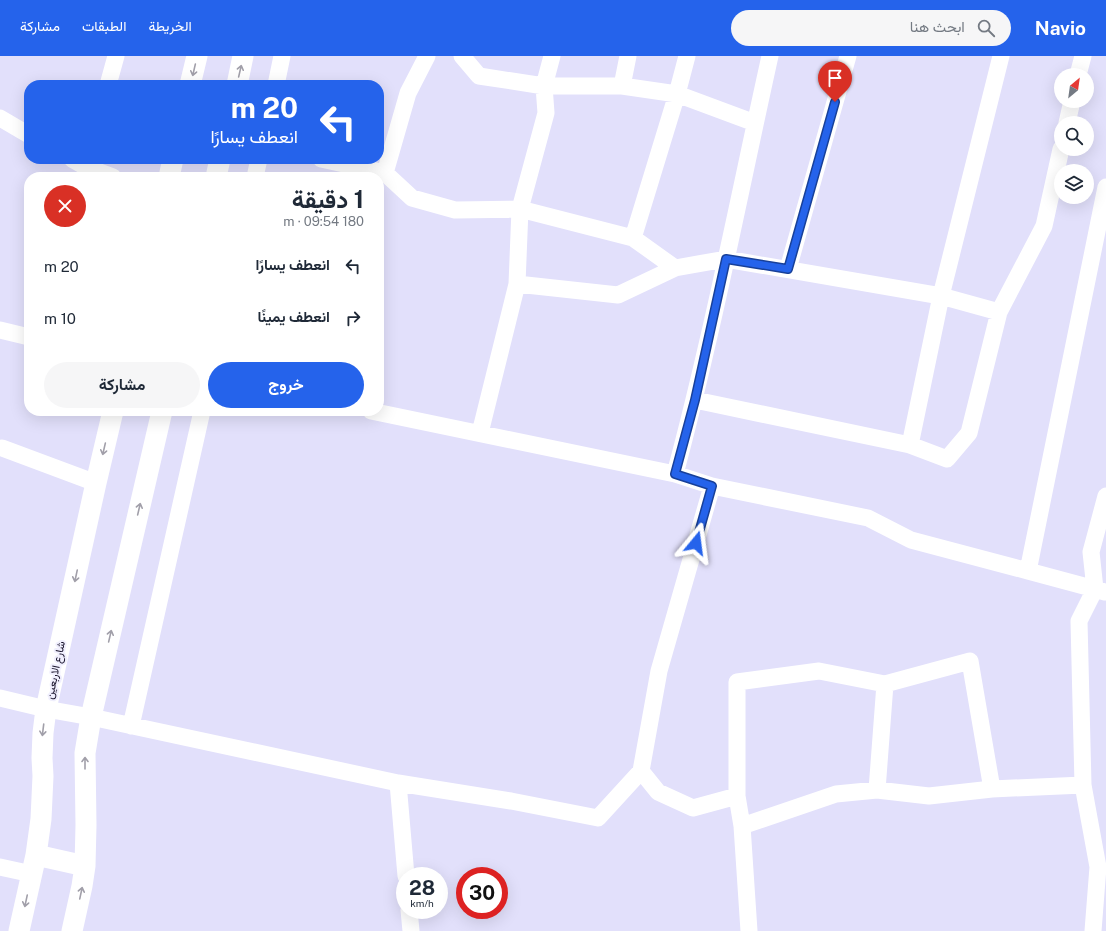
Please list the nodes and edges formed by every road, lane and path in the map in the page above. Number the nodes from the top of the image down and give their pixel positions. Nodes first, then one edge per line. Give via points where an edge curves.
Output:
1 (116, 56) edge
2 (197, 56) edge
3 (243, 56) edge
4 (282, 56) edge
5 (427, 56) edge
6 (462, 56) edge
7 (552, 56) edge
8 (628, 56) edge
9 (687, 56) edge
10 (770, 56) edge
11 (848, 56) edge
12 (1001, 56) edge
13 (1083, 56) edge
14 (1080, 68) edge
15 (109, 80) edge
16 (191, 80) edge
17 (238, 80) edge
18 (277, 80) edge
19 (544, 86) junction
20 (622, 86) junction
21 (677, 94) junction
22 (0, 118) edge
23 (756, 123) junction
24 (24, 132) edge
25 (1059, 156) edge
26 (344, 164) edge
27 (83, 166) edge
28 (99, 172) edge
29 (380, 172) edge
30 (385, 173) joint
31 (1106, 187) edge
32 (520, 208) junction
33 (633, 238) junction
34 (726, 259) junction
35 (675, 268) junction
36 (788, 269) junction
37 (517, 284) junction
38 (941, 296) junction
39 (999, 312) junction
40 (0, 330) edge
41 (24, 336) edge
42 (695, 400) junction
43 (384, 414) edge
44 (112, 416) edge
45 (161, 416) edge
46 (201, 416) edge
47 (480, 433) junction
48 (910, 445) junction
49 (2, 448) dead end
50 (675, 474) junction
51 (96, 483) junction
52 (712, 486) junction
53 (1106, 496) edge
54 (1028, 571) junction
55 (1101, 591) edge
56 (885, 684) junction
57 (0, 698) edge
58 (46, 709) junction
59 (91, 717) junction
60 (131, 726) junction
61 (641, 771) junction
62 (398, 783) junction
63 (1083, 785) junction
64 (992, 789) junction
65 (876, 790) junction
66 (737, 796) junction
67 (742, 826) junction
68 (34, 865) junction
69 (85, 866) junction
70 (1102, 866) edge
71 (0, 867) edge
72 (405, 867) edge
73 (410, 919) edge
74 (19, 931) edge
75 (72, 931) edge
76 (411, 931) edge
77 (749, 931) edge
78 (1093, 931) edge

1 - 15 street
2 -> 16 street
17 -> 3 street
4 - 18 street
5 - 30 street via 408,93
6 - 19 street via 479,76
7 - 19 street
8 - 20 street
9 - 21 street
10 - 23 street
11 - 36 street
12 - 38 street
13 - 14 street
19 - 20 street
19 - 32 street via 546,113
20 - 21 street
21 - 23 street
21 - 33 street
22 - 24 street
23 - 34 street
25 - 39 street via 1044,226
26 - 29 street
27 - 28 street
30 - 32 street via 412,198 455,210
31 - 54 street
32 - 33 street
32 - 37 street
33 - 35 street
34 - 35 street
34 - 36 street
34 - 42 street
35 - 37 street via 618,295
36 - 38 street
37 - 47 street
38 - 39 street
38 - 48 street
39 - 48 street via 969,433 947,459
40 - 41 street
42 - 48 street
42 - 50 street
43 - 47 street
44 -> 51 street, شارع الاربعين
59 -> 45 street
46 - 60 street
47 - 50 street
49 - 51 street
50 - 52 street
51 -> 58 street, شارع الاربعين
52 - 54 street via 868,518 911,540
52 - 61 street via 659,671
53 - 55 street via 1091,552
54 - 55 street
55 - 63 street via 1079,621
56 - 64 street via 970,661
56 - 65 street
56 - 66 street via 819,671 737,682
57 - 58 street
58 - 59 street
58 -> 68 street, شارع الاربعين via 41,819
59 - 60 street
69 -> 59 street via 85,753
60 - 62 street
61 - 62 street via 598,818
61 - 66 street via 658,792 693,808
62 - 72 street
63 - 64 street
63 - 70 street
64 - 65 street via 929,796
65 - 67 street via 836,794
66 - 67 street
67 - 77 street
68 - 69 street
68 - 71 street
68 -> 74 street, شارع الاربعين
75 -> 69 street
70 - 78 street
73 - 76 street

